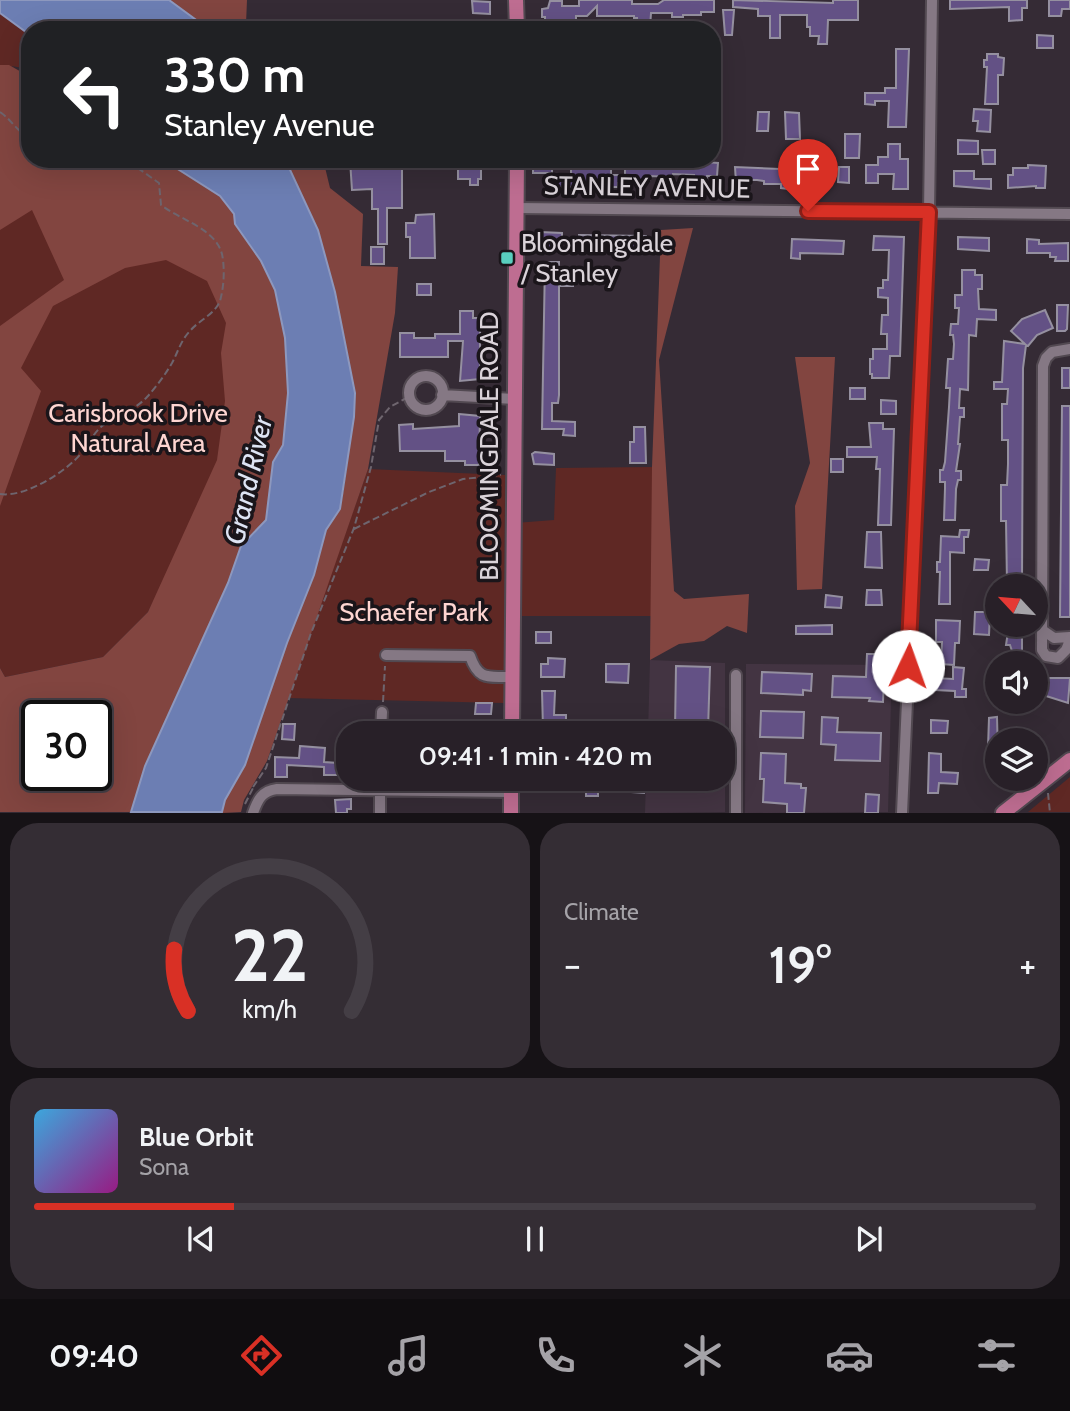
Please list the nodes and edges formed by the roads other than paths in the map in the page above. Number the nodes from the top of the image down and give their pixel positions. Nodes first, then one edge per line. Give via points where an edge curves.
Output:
1 (516, 0) edge
2 (932, 0) edge
3 (517, 21) edge
4 (517, 168) edge
5 (517, 208) junction
6 (929, 212) junction
7 (1070, 214) edge
8 (1070, 349) edge
9 (442, 395) junction
10 (513, 399) junction
11 (1041, 574) edge
12 (1048, 634) edge
13 (1041, 637) edge
14 (1070, 639) edge
15 (386, 654) road end
16 (736, 675) dead end
17 (512, 677) junction
18 (382, 712) road end
19 (382, 721) edge
20 (512, 721) edge
21 (1070, 760) edge
22 (336, 786) edge
23 (380, 791) edge
24 (511, 791) edge
25 (253, 813) edge
26 (380, 813) edge
27 (511, 813) edge
28 (736, 813) edge
29 (902, 813) edge
30 (1003, 813) edge

1 - 3 main road
2 - 6 street
4 - 5 main road, BLOOMINGDALE ROAD
5 - 6 street, STANLEY AVENUE
5 - 10 main road, BLOOMINGDALE ROAD
6 - 7 street, STANLEY AVENUE
6 - 29 street
8 - 11 street via 1052,352 1043,366
9 - 9 street via 440,384 432,377 414,381 410,387 415,405 428,409 435,407
9 - 10 street
10 - 17 main road, BLOOMINGDALE ROAD
12 - 14 street
13 - 14 street via 1042,650 1051,658 1064,654
15 - 17 street via 470,656 482,676
16 - 28 street
17 - 20 main road, BLOOMINGDALE ROAD
18 - 19 street
21 - 30 main road
22 - 25 street via 267,790
23 - 26 street
24 - 27 main road

